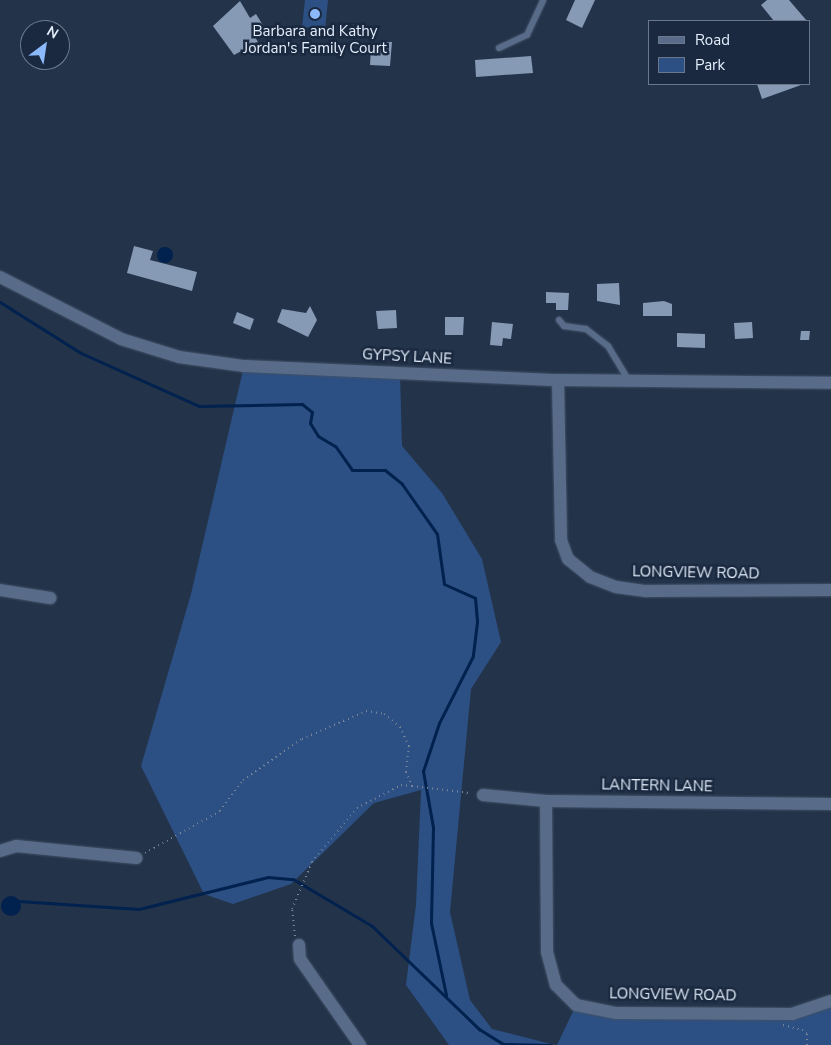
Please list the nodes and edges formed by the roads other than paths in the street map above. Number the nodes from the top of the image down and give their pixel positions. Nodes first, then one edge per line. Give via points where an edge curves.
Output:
1 (543, 0) edge
2 (499, 48) dead end
3 (0, 277) edge
4 (559, 320) dead end
5 (558, 380) junction
6 (630, 381) junction
7 (831, 383) edge
8 (0, 590) edge
9 (831, 590) edge
10 (50, 598) dead end
11 (483, 795) road end
12 (546, 801) junction
13 (831, 804) edge
14 (0, 851) edge
15 (136, 858) road end
16 (299, 945) road end
17 (831, 1001) edge
18 (360, 1045) edge

1 - 2 lane via 527,35
3 - 5 street, GYPSY LANE via 121,339 179,357 244,366
4 - 6 lane via 564,326 586,329 608,346
5 - 6 street, GYPSY LANE
5 - 9 street, LONGVIEW ROAD via 561,540 568,559 583,571 616,587 646,591
6 - 7 street, GYPSY LANE
8 - 10 street
11 - 12 street, LANTERN LANE
12 - 13 street, LANTERN LANE
12 - 17 street, LONGVIEW ROAD via 547,952 556,985 576,1005 616,1013 792,1014
14 - 15 street via 16,846
16 - 18 street via 300,959

